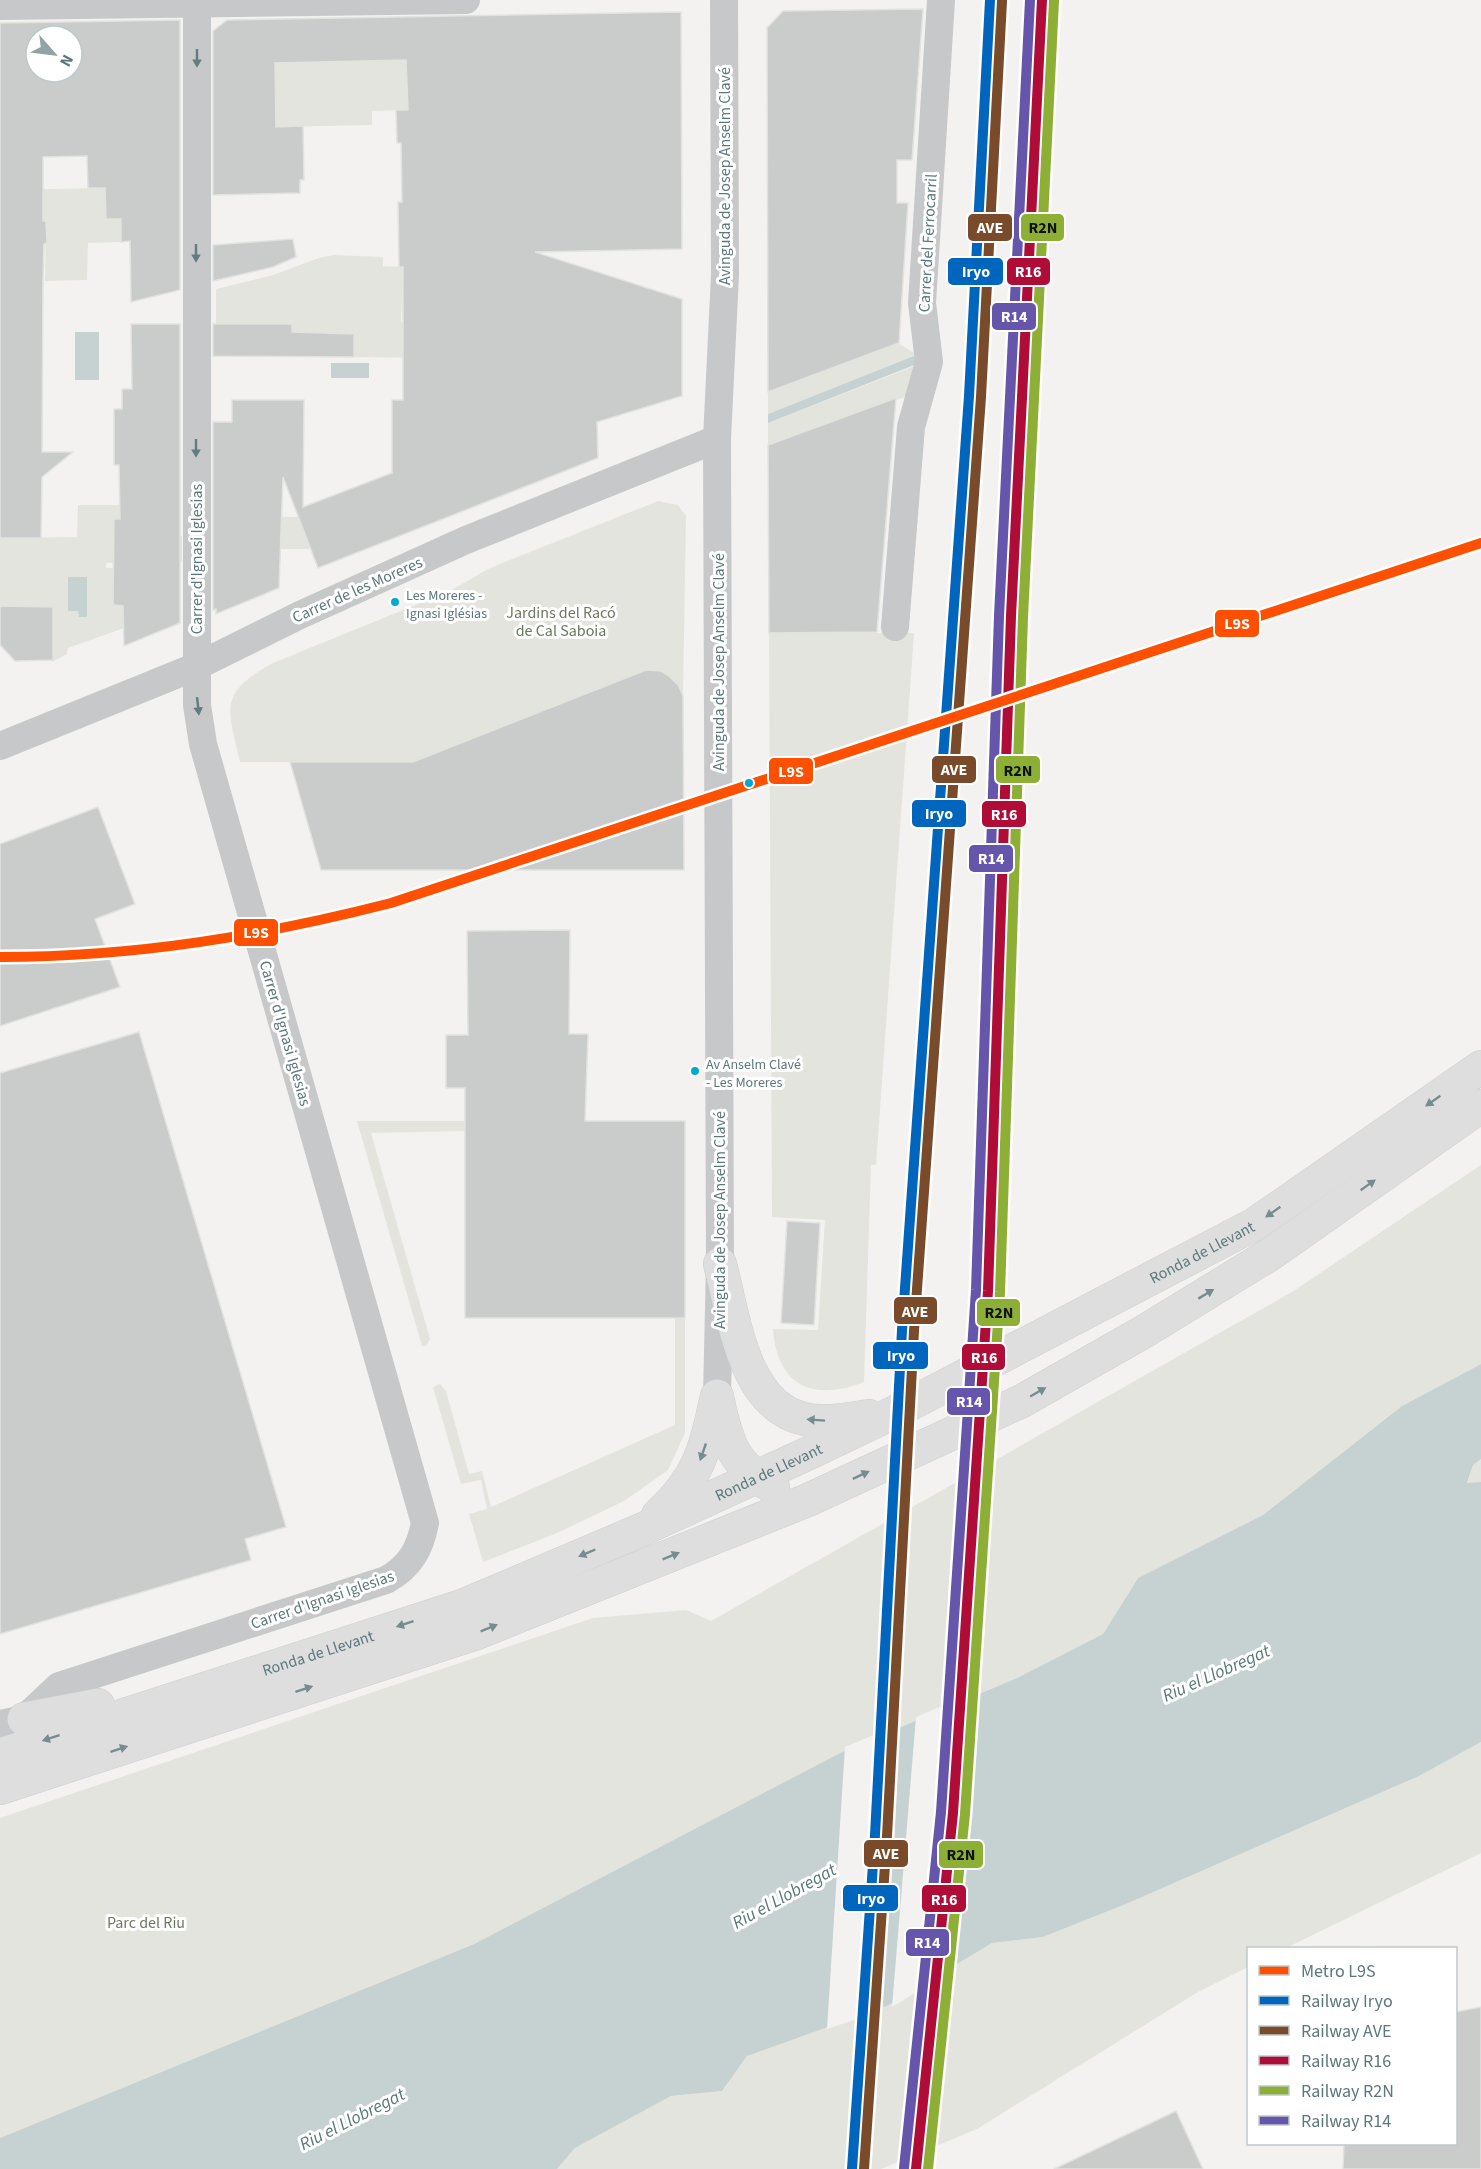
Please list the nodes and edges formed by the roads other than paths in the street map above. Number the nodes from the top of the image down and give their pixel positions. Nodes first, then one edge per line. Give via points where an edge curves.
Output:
1 (466, 0) edge
2 (724, 0) edge
3 (941, 0) edge
4 (197, 2) edge
5 (0, 6) edge
6 (717, 439) junction
7 (895, 627) dead end
8 (195, 667) junction
9 (0, 746) edge
10 (1481, 1067) edge
11 (1481, 1106) edge
12 (720, 1264) junction
13 (717, 1396) junction
14 (895, 1412) junction
15 (755, 1477) junction
16 (808, 1500) junction
17 (640, 1530) junction
18 (227, 1680) junction
19 (12, 1721) edge
20 (0, 1755) edge
21 (0, 1788) edge

1 - 4 street
2 - 6 street, Avinguda de Josep Anselm Clavé via 725,275
3 - 7 street, Carrer del Ferrocarril via 922,303 929,362 911,427
4 - 5 street
4 -> 8 street, Carrer d'Ignasi Iglesias
6 - 8 street, Carrer de les Moreres via 466,540
6 - 12 street, Avinguda de Josep Anselm Clavé
8 - 9 street, Carrer de les Moreres
8 -> 19 street, Carrer d'Ignasi Iglesias via 203,744 425,1523 417,1552 407,1566 386,1580 58,1686
10 -> 14 main road, Ronda de Llevant via 1255,1224
16 -> 11 main road, Ronda de Llevant via 1022,1401 1145,1331 1269,1256
12 - 13 street, Avinguda de Josep Anselm Clavé
14 -> 12 main road via 814,1420 785,1411 770,1401 746,1359
13 - 15 main road via 729,1443
13 -> 17 main road via 703,1456 691,1480
14 - 15 main road, Ronda de Llevant
15 - 16 main road
15 - 17 main road, Ronda de Llevant
21 -> 16 main road, Ronda de Llevant via 477,1633
17 -> 18 main road, Ronda de Llevant via 462,1606
18 - 19 main road
18 -> 20 main road, Ronda de Llevant

